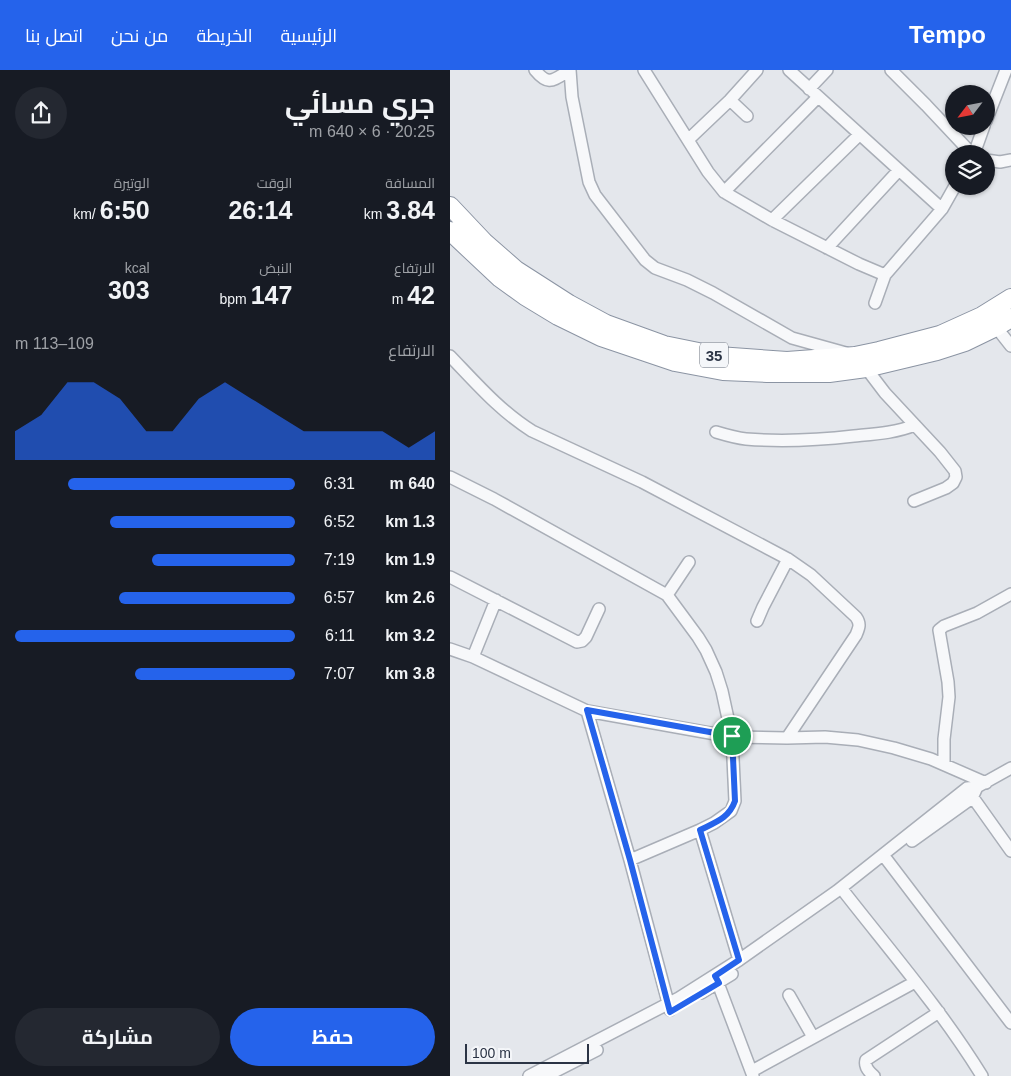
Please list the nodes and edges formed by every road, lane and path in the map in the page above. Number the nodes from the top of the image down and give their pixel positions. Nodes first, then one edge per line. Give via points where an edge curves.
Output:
1 (535, 70) edge
2 (570, 70) edge
3 (644, 70) edge
4 (757, 70) edge
5 (789, 70) edge
6 (827, 70) edge
7 (891, 70) edge
8 (1006, 70) edge
9 (814, 93) junction
10 (995, 98) edge
11 (730, 100) junction
12 (747, 116) dead end
13 (859, 135) junction
14 (688, 140) junction
15 (964, 145) edge
16 (1011, 160) edge
17 (995, 161) edge
18 (899, 170) junction
19 (724, 192) junction
20 (950, 195) edge
21 (450, 206) edge
22 (942, 208) junction
23 (772, 220) junction
24 (450, 231) edge
25 (827, 248) junction
26 (885, 275) junction
27 (1011, 298) edge
28 (875, 303) dead end
29 (1003, 323) edge
30 (1011, 346) edge
31 (450, 356) edge
32 (860, 362) junction
33 (915, 425) junction
34 (716, 432) dead end
35 (450, 477) edge
36 (914, 501) dead end
37 (788, 559) junction
38 (689, 562) dead end
39 (450, 578) edge
40 (1011, 594) edge
41 (667, 596) junction
42 (496, 600) junction
43 (599, 609) dead end
44 (757, 621) dead end
45 (450, 649) edge
46 (473, 658) junction
47 (587, 710) junction
48 (732, 736) junction
49 (787, 738) junction
50 (944, 764) junction
51 (1011, 768) edge
52 (976, 789) junction
53 (700, 830) junction
54 (1011, 851) edge
55 (630, 860) junction
56 (887, 860) junction
57 (846, 893) junction
58 (739, 960) junction
59 (717, 979) junction
60 (915, 982) junction
61 (789, 995) dead end
62 (669, 1008) junction
63 (939, 1012) junction
64 (1011, 1023) edge
65 (813, 1037) junction
66 (752, 1073) edge
67 (529, 1076) edge
68 (546, 1076) edge
69 (874, 1076) edge
70 (982, 1076) edge

1 - 2 street via 548,81
2 - 32 street via 572,97 594,195 645,260 713,293 792,338
3 - 14 street
4 - 11 street
5 - 9 street
6 - 9 street
7 - 15 street
8 - 10 street
9 - 13 street
9 - 19 street
11 - 12 street
11 - 14 street
13 - 18 street
13 - 23 street
14 - 19 street
16 - 17 street
18 - 22 street
18 - 25 street
19 - 23 street
20 - 22 street
21 - 32 highway, 35 via 516,270 606,324 664,345 718,356
22 - 26 street
23 - 25 street
24 - 32 highway, 35 via 500,278 558,316 602,337 675,362 723,371 767,373 829,373
25 - 26 street
26 - 28 street
27 - 32 highway, 35 via 982,316 940,335 879,351
29 - 30 street
29 - 32 highway, 35 via 965,342 937,351
31 - 37 street via 499,406 532,431 642,482
32 - 33 street
33 - 34 street via 888,433 790,440 745,439
33 - 36 street via 952,466 956,477 946,488
35 - 41 street
37 - 44 street
37 - 49 street via 811,575 860,624 856,635
38 - 41 street
39 - 42 street
40 - 50 street via 939,630 949,698
41 - 48 street via 706,650 722,691
42 - 43 street via 577,642 586,638
42 - 46 street
45 - 46 street
46 - 47 street
47 - 48 street
47 - 55 street
48 - 49 street
48 - 53 street via 735,801 724,817
49 - 50 street via 858,740
50 - 52 street
51 - 52 street
52 - 54 street
52 - 56 street
52 - 58 street
53 - 55 street
53 - 58 street
55 - 62 street
56 - 57 street
56 - 64 street
57 - 59 street
57 - 60 street
58 - 59 street
59 - 62 street
59 - 66 street
60 - 63 street
60 - 65 street
61 - 65 street
62 - 67 street
62 - 68 street
63 - 69 street via 866,1060 865,1066
63 - 70 street
65 - 66 street

